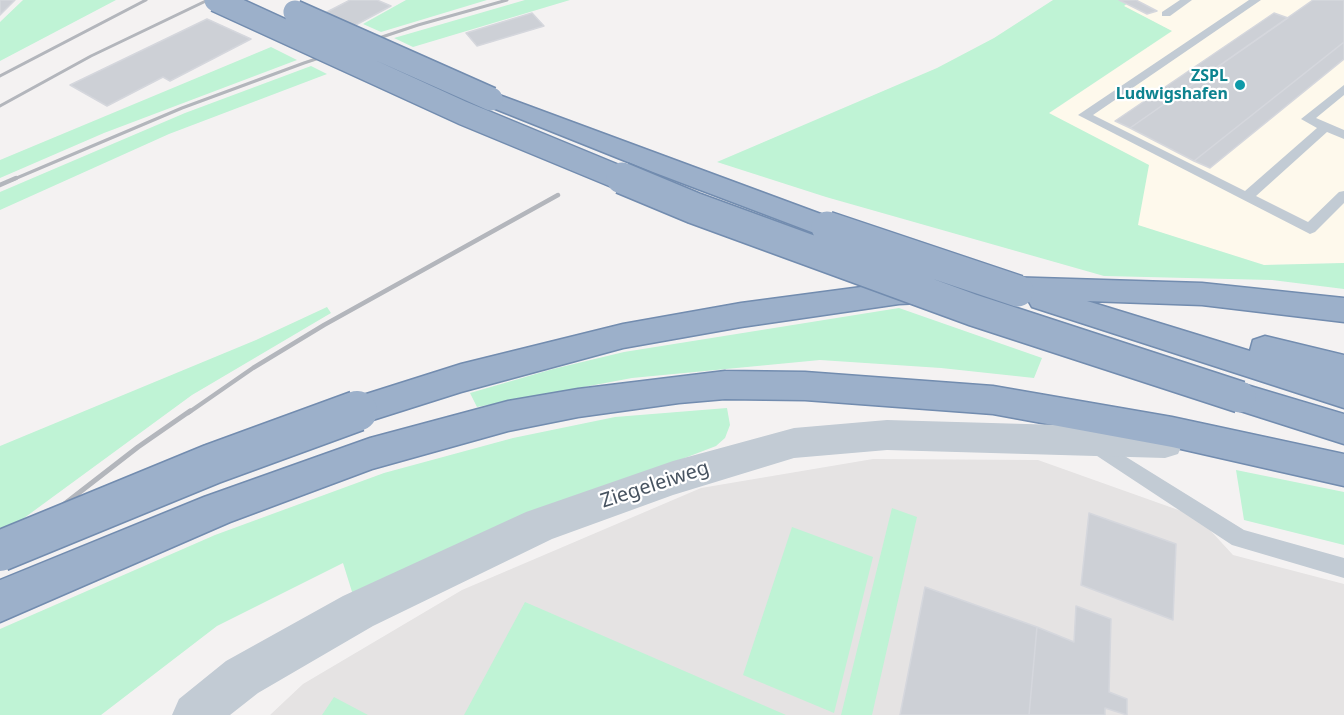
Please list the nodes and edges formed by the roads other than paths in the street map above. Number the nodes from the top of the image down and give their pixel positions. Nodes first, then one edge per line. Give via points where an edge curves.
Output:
1 (216, 0) edge
2 (1187, 0) edge
3 (1256, 0) edge
4 (280, 5) dead end
5 (1166, 14) dead end
6 (1344, 89) edge
7 (1325, 127) junction
8 (1344, 135) edge
9 (1344, 195) edge
10 (1246, 197) junction
11 (1344, 310) edge
12 (1277, 362) junction
13 (1344, 368) edge
14 (1344, 394) edge
15 (1344, 429) edge
16 (1088, 441) junction
17 (1166, 443) dead end
18 (1344, 470) edge
19 (0, 551) edge
20 (1344, 568) edge
21 (0, 601) edge
22 (195, 715) edge

1 - 15 highway, bridge via 463,113 694,208 973,310
2 - 5 lane
3 - 10 lane via 1084,115
4 - 12 highway, bridge via 491,99 827,227 1018,291
6 - 7 lane via 1307,119
7 - 8 lane
7 - 10 lane
9 - 10 lane via 1310,229
11 - 19 highway, bridge via 1202,294 1005,288 899,293 623,336 460,378 360,410 212,464
12 - 13 highway
12 - 14 highway
16 - 17 street, Ziegeleiweg
16 - 20 lane via 1239,538
16 - 22 street, Ziegeleiweg via 887,435 794,442 673,478 540,525 366,607 242,677
18 - 21 highway via 1160,430 993,400 863,388 725,386 637,394 508,416 370,454 218,510

